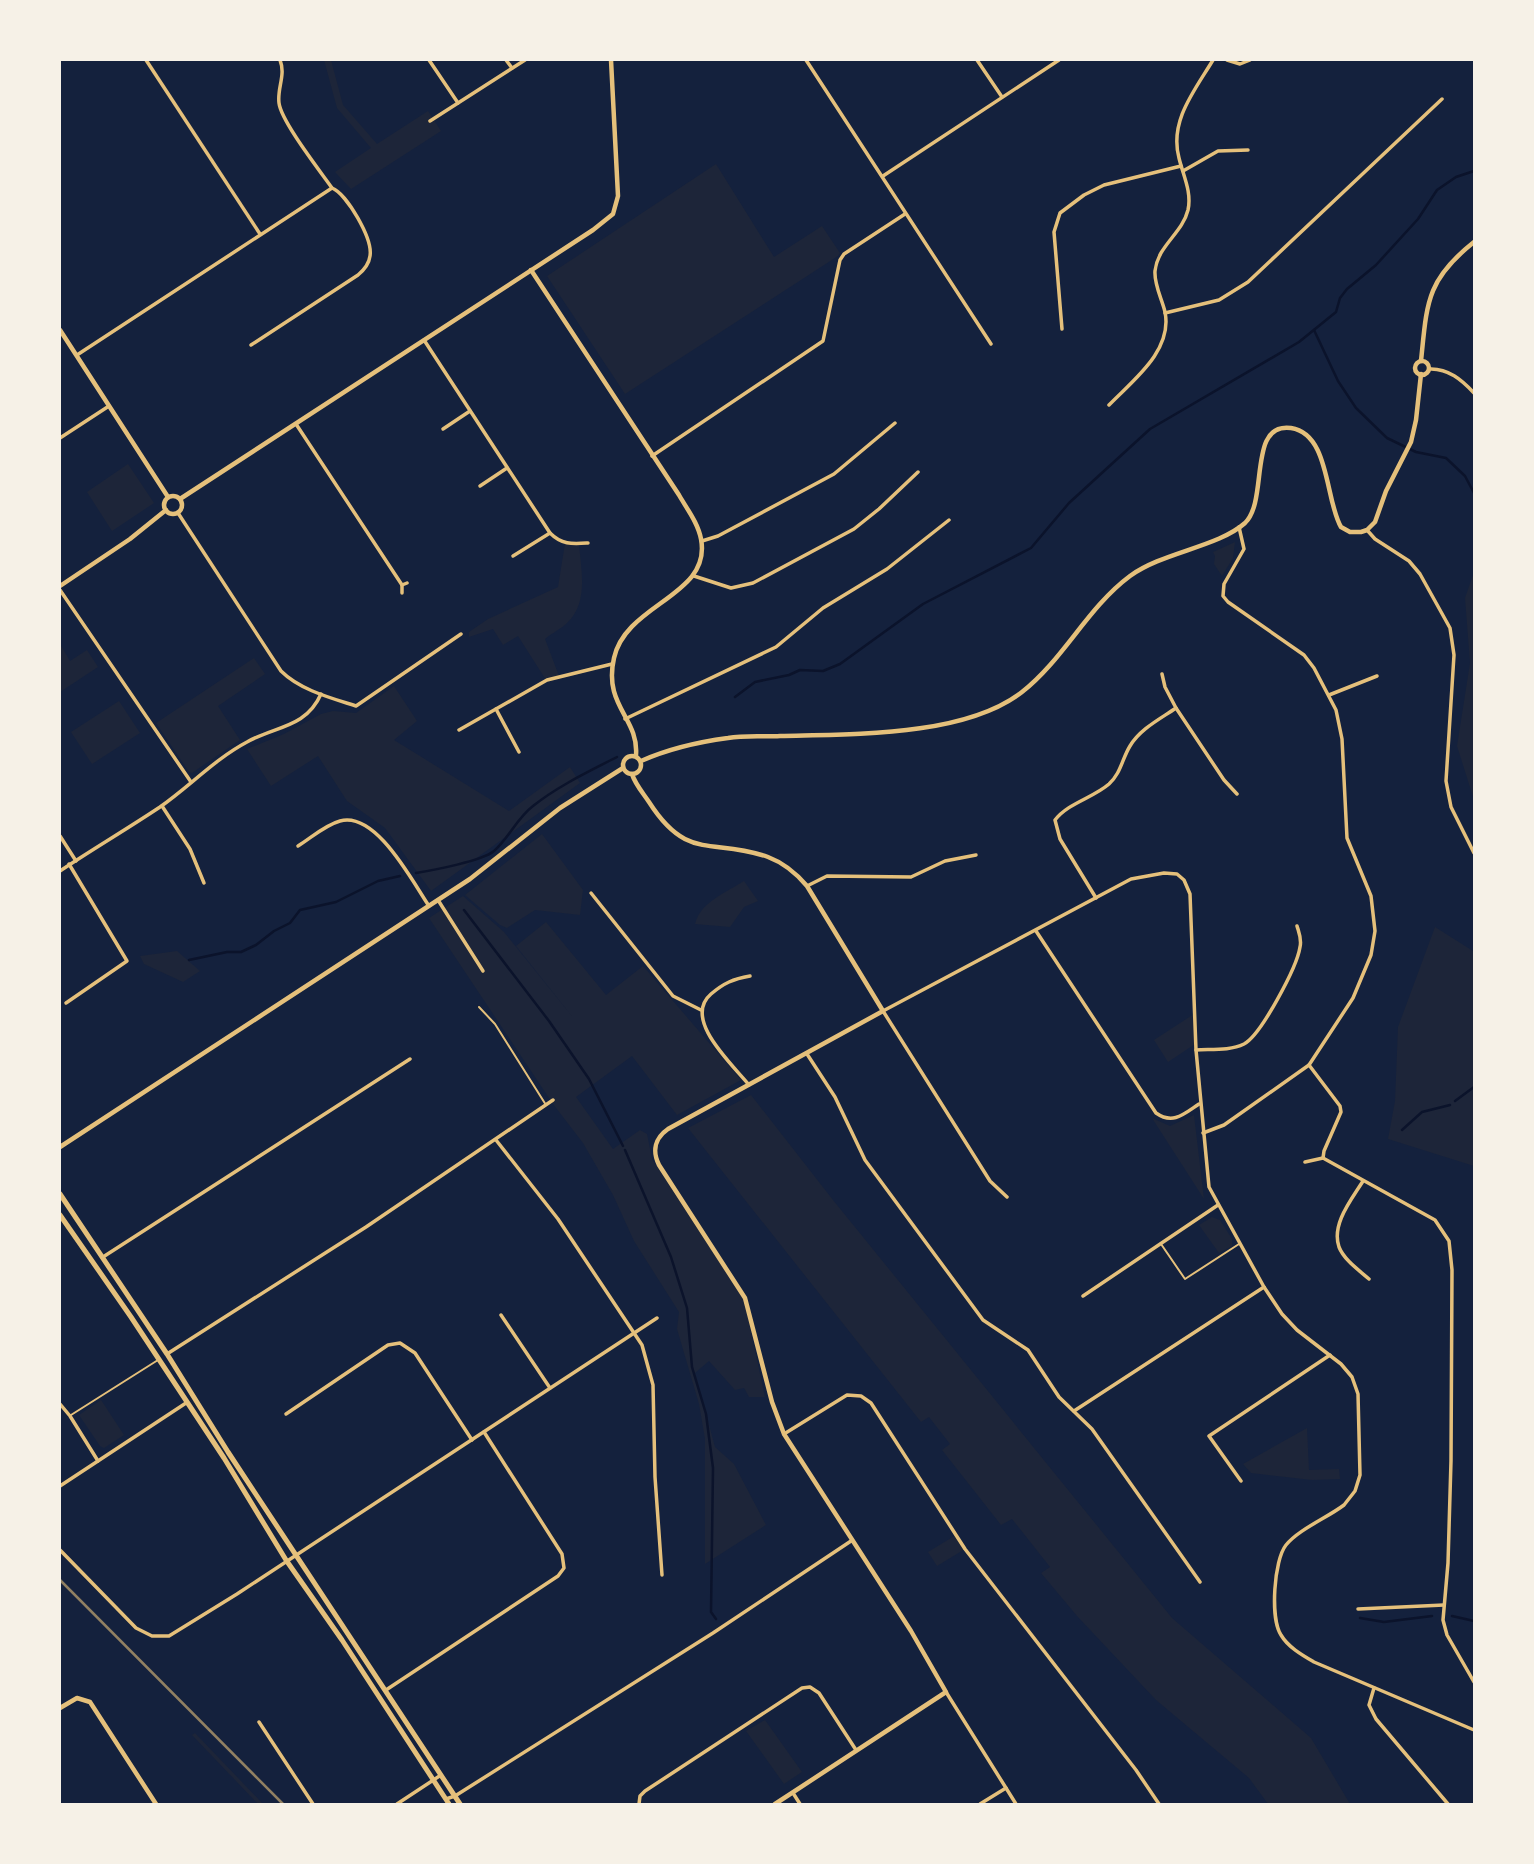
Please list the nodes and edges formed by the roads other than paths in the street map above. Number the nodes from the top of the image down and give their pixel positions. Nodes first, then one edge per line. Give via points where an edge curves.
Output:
1 (146, 60) edge
2 (280, 60) edge
3 (429, 60) edge
4 (506, 60) edge
5 (525, 60) edge
6 (611, 60) edge
7 (807, 60) edge
8 (977, 60) edge
9 (1059, 60) edge
10 (1213, 60) edge
11 (1227, 60) edge
12 (1250, 60) edge
13 (512, 68) junction
14 (1002, 97) junction
15 (1442, 99) dead end
16 (458, 103) junction
17 (430, 121) dead end
18 (1248, 150) dead end
19 (1182, 168) junction
20 (883, 176) junction
21 (331, 188) junction
22 (905, 214) junction
23 (260, 234) junction
24 (1475, 242) edge
25 (531, 271) junction
26 (1166, 313) junction
27 (1062, 328) dead end
28 (60, 330) edge
29 (424, 340) junction
30 (991, 344) dead end
31 (251, 345) dead end
32 (76, 355) junction
33 (1421, 361) junction
34 (1429, 369) junction
35 (1421, 374) junction
36 (1475, 393) edge
37 (1109, 405) dead end
38 (109, 406) junction
39 (470, 411) junction
40 (895, 423) dead end
41 (296, 424) junction
42 (443, 429) dead end
43 (60, 438) edge
44 (652, 456) junction
45 (508, 468) junction
46 (918, 472) dead end
47 (480, 486) dead end
48 (168, 497) junction
49 (180, 499) junction
50 (166, 510) junction
51 (177, 513) junction
52 (949, 520) dead end
53 (1239, 527) junction
54 (1367, 530) junction
55 (550, 533) junction
56 (702, 541) junction
57 (588, 543) dead end
58 (513, 556) dead end
59 (694, 576) junction
60 (60, 588) edge
61 (402, 593) dead end
62 (461, 634) dead end
63 (612, 664) junction
64 (1162, 674) dead end
65 (1377, 676) dead end
66 (321, 694) junction
67 (1329, 695) junction
68 (1176, 708) junction
69 (496, 709) junction
70 (625, 719) junction
71 (459, 730) dead end
72 (519, 752) dead end
73 (636, 755) junction
74 (641, 761) junction
75 (623, 768) junction
76 (632, 774) junction
77 (191, 782) junction
78 (1237, 794) dead end
79 (162, 806) junction
80 (60, 836) edge
81 (298, 846) dead end
82 (1475, 853) edge
83 (976, 855) dead end
84 (76, 861) junction
85 (69, 864) junction
86 (60, 871) edge
87 (204, 883) dead end
88 (807, 886) junction
89 (591, 893) dead end
90 (1096, 898) junction
91 (438, 900) junction
92 (429, 906) junction
93 (1297, 926) dead end
94 (1036, 931) junction
95 (483, 971) dead end
96 (750, 976) dead end
97 (66, 1003) dead end
98 (479, 1007) dead end
99 (701, 1010) junction
100 (883, 1011) junction
101 (1196, 1051) junction
102 (807, 1054) junction
103 (410, 1059) dead end
104 (1309, 1065) junction
105 (749, 1085) junction
106 (553, 1100) dead end
107 (1200, 1104) junction
108 (547, 1105) junction
109 (1203, 1133) junction
110 (496, 1140) junction
111 (60, 1147) edge
112 (1323, 1158) junction
113 (1305, 1162) dead end
114 (1363, 1181) junction
115 (60, 1194) edge
116 (1007, 1197) dead end
117 (1218, 1205) junction
118 (60, 1215) edge
119 (1161, 1243) junction
120 (1240, 1244) junction
121 (101, 1258) junction
122 (92, 1264) junction
123 (1369, 1279) dead end
124 (1264, 1287) junction
125 (1083, 1296) dead end
126 (501, 1315) dead end
127 (657, 1318) dead end
128 (635, 1333) junction
129 (167, 1354) junction
130 (1330, 1355) junction
131 (159, 1359) junction
132 (550, 1388) junction
133 (187, 1402) junction
134 (60, 1404) edge
135 (1074, 1411) junction
136 (286, 1414) dead end
137 (69, 1416) junction
138 (484, 1432) junction
139 (783, 1434) junction
140 (472, 1440) junction
141 (98, 1461) junction
142 (1241, 1480) dead end
143 (60, 1486) edge
144 (851, 1541) junction
145 (60, 1550) edge
146 (295, 1555) junction
147 (286, 1560) junction
148 (662, 1574) dead end
149 (1200, 1582) dead end
150 (1444, 1605) junction
151 (1358, 1609) dead end
152 (1475, 1682) edge
153 (1374, 1688) junction
154 (384, 1691) junction
155 (946, 1692) junction
156 (60, 1708) edge
157 (259, 1722) dead end
158 (1475, 1730) edge
159 (857, 1752) junction
160 (441, 1775) junction
161 (432, 1781) junction
162 (1006, 1788) junction
163 (793, 1793) junction
164 (455, 1796) junction
165 (448, 1802) edge
166 (156, 1804) edge
167 (313, 1804) edge
168 (397, 1804) edge
169 (460, 1804) edge
170 (639, 1804) edge
171 (775, 1804) edge
172 (800, 1804) edge
173 (980, 1804) edge
174 (1016, 1804) edge
175 (1158, 1804) edge
176 (1448, 1804) edge

1 - 23 street
2 - 21 street via 281,110
3 - 16 street
4 - 13 street
5 - 13 street
6 - 25 street via 618,197 613,214
7 - 20 street
8 - 14 street
9 - 14 street
10 - 19 street via 1180,119 1176,140
11 - 12 street via 1240,64
13 - 16 street
14 - 20 street
15 - 26 street via 1248,282 1219,300
16 - 17 street
18 - 19 street via 1218,151
19 - 26 street via 1188,208 1183,223 1161,251 1155,270
19 - 27 street via 1104,185 1060,213 1054,232
20 - 22 street
21 - 23 street
21 - 31 street via 340,192 365,230 370,247 366,266
22 - 30 street
22 - 44 street via 840,260 823,341
23 - 32 street
24 - 33 street via 1453,260 1434,286
25 - 29 street
25 - 44 street
26 - 37 street via 1157,352
28 - 32 street
29 - 39 street
29 - 41 street
32 - 38 street
33 - 34 street
33 - 35 street via 1415,368
34 - 35 street
34 - 36 street via 1451,373
35 - 54 street via 1411,442 1375,522
38 - 43 street
38 - 48 street
39 - 42 street
39 - 45 street
40 - 56 street via 834,474
41 - 49 street
41 - 61 street via 405,584
44 - 56 street
45 - 47 street
45 - 55 street
46 - 59 street via 854,529 753,583 731,588
48 - 49 street
48 - 50 street
49 - 51 street via 182,508
50 - 51 street
50 - 60 street
51 - 66 street via 281,671
52 - 70 street via 887,569 823,608 776,647
53 - 54 street via 1256,505 1265,442 1286,428 1311,440 1325,469 1341,527 1356,533
53 - 67 street via 1244,550 1224,584 1223,596 1304,655
53 - 74 street via 1133,574 1098,605 1036,679 988,711 944,723 865,734 727,738
54 - 82 street via 1415,567 1450,628 1454,655 1446,781 1451,807
55 - 57 street via 570,545
55 - 58 street
56 - 59 street
59 - 63 street via 631,625
60 - 77 street
62 - 66 street via 356,706
63 - 69 street via 547,680
63 - 70 street via 613,693
64 - 68 street
65 - 67 street
66 - 77 street via 310,713 246,742
67 - 104 street via 1340,726 1347,838 1371,896 1375,931 1371,955 1353,998
68 - 78 street
68 - 90 street via 1136,738 1108,785 1055,820 1060,839
69 - 71 street
69 - 72 street
70 - 73 street via 634,734
73 - 74 street
73 - 75 street via 628,757
74 - 76 street
75 - 76 street
75 - 91 street via 560,808
76 - 88 street via 657,815 684,839 768,857 785,865
77 - 79 street
79 - 84 street
79 - 87 street via 190,849
80 - 84 street
81 - 92 street via 342,820 361,822 396,856
83 - 88 street via 945,861 911,877 827,876
84 - 85 street
85 - 86 street
85 - 97 street via 127,961
88 - 100 street
89 - 99 street via 673,996
90 - 94 street
90 - 101 street via 1131,879 1164,873 1181,876 1189,894
91 - 92 street
91 - 95 street
92 - 111 street
93 - 101 street via 1301,938 1298,956 1257,1033 1233,1048
94 - 100 street
94 - 107 street via 1156,1113 1174,1119
96 - 99 street via 721,986
98 - 108 lane
99 - 105 street via 703,1027
100 - 102 street
100 - 116 street via 990,1181
101 - 107 street
102 - 105 street
102 - 135 street via 835,1097 865,1160 983,1320 1028,1350 1059,1397
103 - 121 street
104 - 109 street via 1224,1125
104 - 112 street via 1341,1112
105 - 139 street via 662,1133 656,1144 657,1161 745,1298
106 - 108 street
107 - 109 street
108 - 110 street
109 - 117 street via 1207,1180
110 - 128 street via 558,1219
110 - 129 street
112 - 113 street
112 - 114 street
114 - 123 street via 1342,1216 1338,1239 1344,1255
114 - 150 street via 1435,1220 1449,1241 1451,1461
115 - 121 main road
117 - 119 street
117 - 120 street
118 - 122 main road
119 - 120 lane via 1185,1279
119 - 125 street
120 - 124 street
121 - 122 main road
121 - 129 main road
122 - 131 main road
124 - 130 street via 1289,1323
124 - 135 street
126 - 132 street
127 - 128 street
128 - 132 street
128 - 148 street via 653,1385
129 - 131 main road
129 - 146 main road
130 - 142 street via 1209,1436
130 - 153 street via 1348,1370 1358,1394 1359,1482 1344,1505 1284,1548 1276,1581 1276,1620 1282,1637 1303,1656
131 - 133 main road
131 - 137 lane
132 - 138 street
133 - 141 street
133 - 147 main road
134 - 137 street
135 - 149 street via 1092,1429
136 - 140 street via 388,1345 400,1343 415,1353
137 - 141 street
138 - 140 street
138 - 154 street via 562,1554 564,1568
139 - 144 street
139 - 175 street via 847,1395 871,1403 964,1549
140 - 146 street
141 - 143 street
144 - 155 street
144 - 164 street
145 - 147 street via 136,1628 163,1637
146 - 147 street
146 - 154 main road
147 - 161 main road
150 - 151 street
150 - 152 street via 1444,1628
153 - 158 street
153 - 176 street via 1369,1705 1376,1719
154 - 160 main road
155 - 159 street
155 - 162 street
156 - 166 street via 77,1698 86,1699
157 - 167 street
159 - 163 street
159 - 170 street via 819,1693 803,1688 645,1791
160 - 161 street
160 - 164 main road
161 - 165 main road
161 - 168 street
162 - 173 street
162 - 174 street
163 - 171 street
163 - 172 street
164 - 165 street
164 - 169 main road

